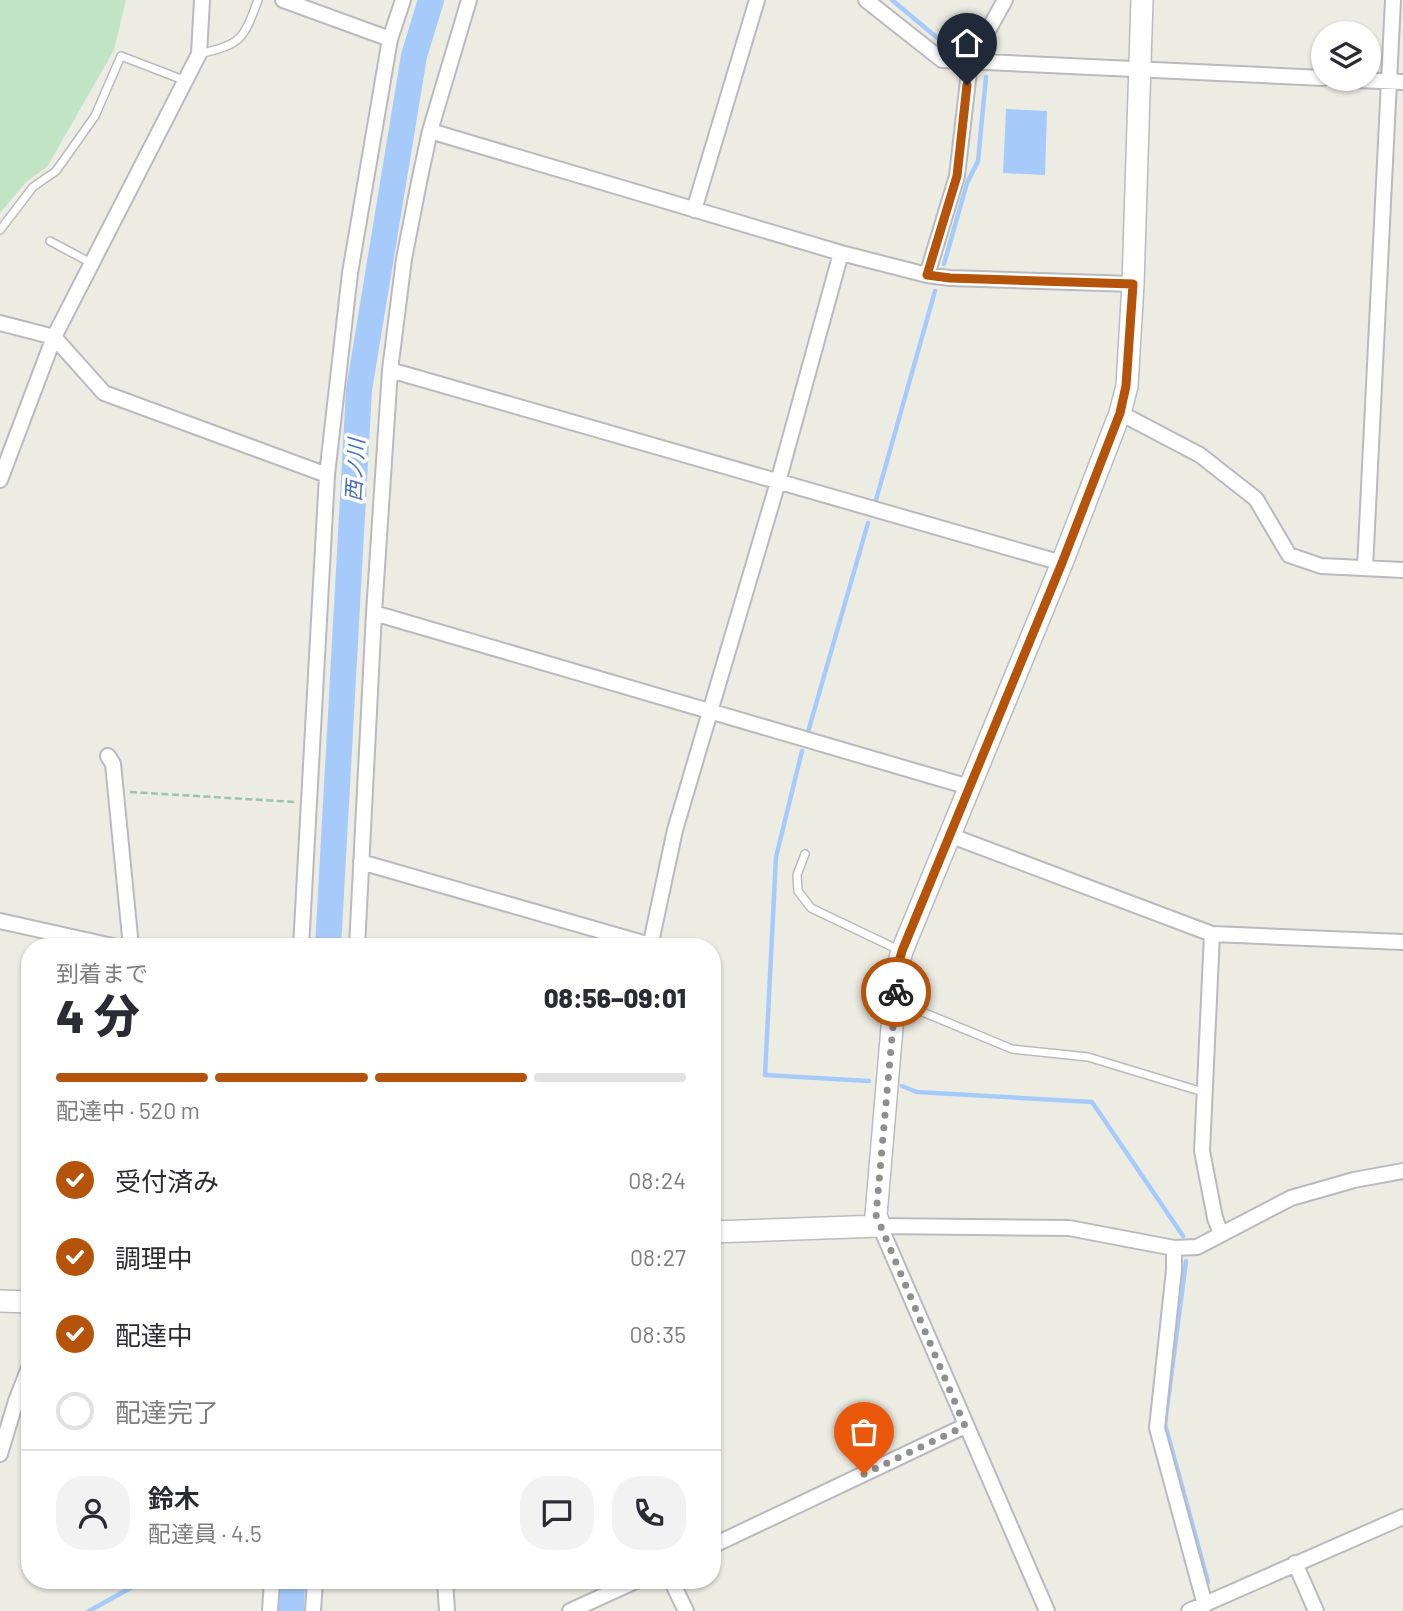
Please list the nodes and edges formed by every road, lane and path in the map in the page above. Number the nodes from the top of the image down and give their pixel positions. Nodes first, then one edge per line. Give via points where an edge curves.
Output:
1 (202, 0) edge
2 (257, 0) edge
3 (284, 0) edge
4 (403, 0) edge
5 (469, 0) edge
6 (757, 0) edge
7 (866, 0) edge
8 (1005, 0) edge
9 (1142, 0) edge
10 (1393, 0) edge
11 (390, 39) junction
12 (200, 54) junction
13 (970, 63) junction
14 (1139, 69) junction
15 (1311, 77) edge
16 (186, 81) junction
17 (1396, 81) edge
18 (430, 131) junction
19 (694, 210) junction
20 (0, 230) edge
21 (50, 241) dead end
22 (841, 253) junction
23 (91, 263) junction
24 (927, 275) junction
25 (1133, 284) junction
26 (0, 323) edge
27 (54, 337) junction
28 (390, 370) junction
29 (1120, 413) junction
30 (327, 475) junction
31 (0, 480) edge
32 (778, 482) junction
33 (1062, 563) junction
34 (1365, 568) junction
35 (1403, 570) edge
36 (374, 613) junction
37 (710, 712) junction
38 (108, 756) dead end
39 (969, 787) junction
40 (116, 791) junction
41 (309, 803) junction
42 (949, 835) junction
43 (805, 854) dead end
44 (361, 862) junction
45 (0, 920) edge
46 (1212, 934) junction
47 (78, 938) edge
48 (130, 938) edge
49 (302, 938) edge
50 (357, 938) edge
51 (622, 938) edge
52 (652, 938) edge
53 (1403, 942) edge
54 (902, 951) junction
55 (895, 1001) junction
56 (1203, 1092) junction
57 (1403, 1171) edge
58 (880, 1226) junction
59 (721, 1231) edge
60 (1221, 1234) junction
61 (1174, 1248) junction
62 (0, 1301) edge
63 (21, 1302) edge
64 (21, 1388) edge
65 (965, 1426) junction
66 (0, 1454) edge
67 (1403, 1517) edge
68 (721, 1542) edge
69 (1295, 1563) junction
70 (271, 1589) edge
71 (315, 1589) edge
72 (445, 1589) edge
73 (618, 1589) edge
74 (676, 1589) edge
75 (1205, 1605) junction
76 (270, 1611) edge
77 (313, 1611) edge
78 (446, 1611) edge
79 (570, 1611) edge
80 (687, 1611) edge
81 (1048, 1611) edge
82 (1189, 1611) edge
83 (1316, 1611) edge

1 - 12 street
2 - 12 lane via 248,28 231,46
3 - 11 street
4 - 11 street
5 - 18 street
6 - 19 street
7 - 13 street via 942,60
8 - 13 street
9 - 14 street
10 - 17 street
11 - 30 street via 350,273
12 - 16 street
13 - 14 street
13 - 24 street via 957,176
14 - 15 street
14 - 25 street
16 - 20 lane via 121,56 95,116 56,171 33,187
16 - 23 street
17 - 34 street
18 - 19 street
18 - 28 street via 404,259
19 - 22 street
21 - 23 lane
22 - 24 street
22 - 32 street
23 - 27 street
24 - 25 street
25 - 29 street
26 - 27 street
27 - 30 street via 104,393
27 - 31 street
28 - 32 street
28 - 36 street
29 - 33 street
29 - 34 street via 1200,455 1256,499 1289,555 1321,566
30 - 41 street
32 - 33 street
32 - 37 street
33 - 39 street
34 - 35 street
36 - 37 street
36 - 44 street
37 - 39 street
37 - 52 street
38 - 40 street
39 - 42 street
40 - 41 path
40 - 48 street
41 - 49 street
42 - 46 street
42 - 54 street
43 - 54 lane via 797,875 798,891 811,908
44 - 50 street
44 - 51 street
45 - 47 street
46 - 53 street
46 - 56 street
54 - 55 street
55 - 56 lane via 1012,1049 1088,1057
55 - 58 street via 876,1215
56 - 60 street via 1202,1151
57 - 60 street via 1291,1198
58 - 59 street
58 - 61 street via 1069,1228
58 - 65 street
60 - 61 street via 1196,1247
61 - 75 street via 1157,1428
62 - 63 street
64 - 66 street
65 - 68 street
65 - 81 street
67 - 69 street
69 - 75 street
69 - 83 street
70 - 76 street
71 - 77 street
72 - 78 street
73 - 79 street
74 - 80 street
75 - 82 street

